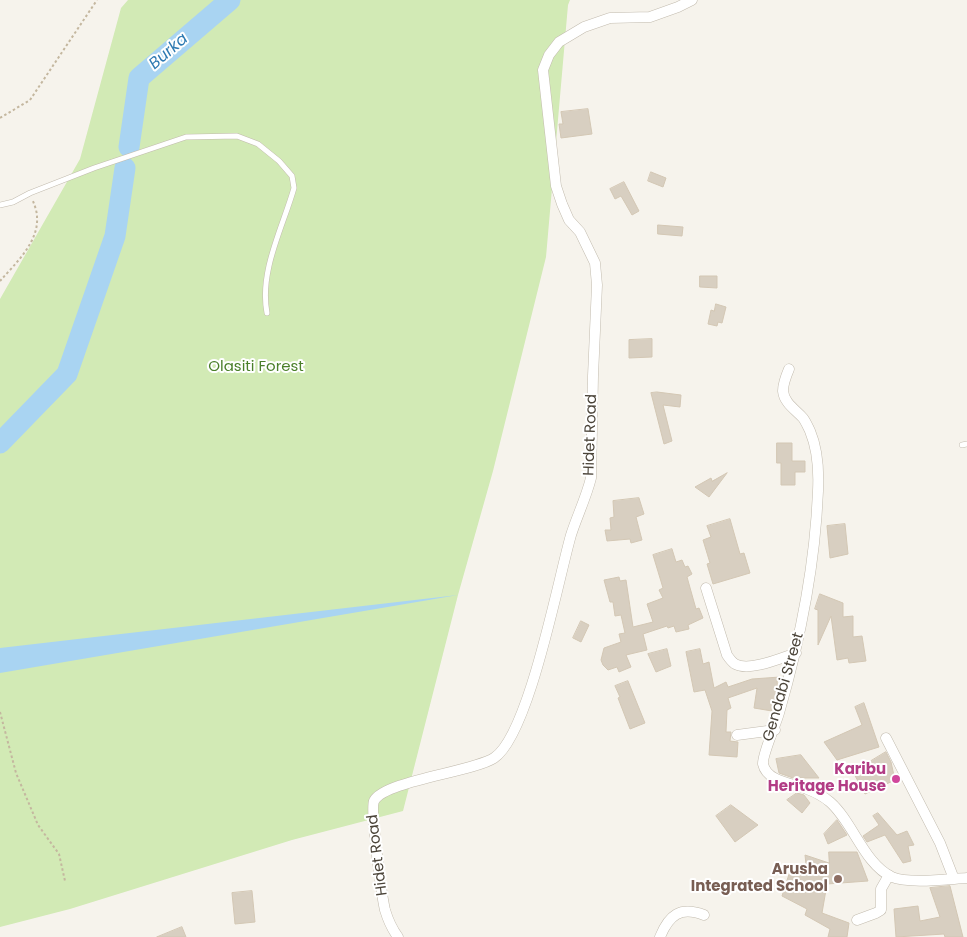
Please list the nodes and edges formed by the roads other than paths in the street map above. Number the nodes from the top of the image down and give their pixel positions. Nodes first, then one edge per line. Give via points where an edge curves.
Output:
1 (692, 0) edge
2 (0, 205) edge
3 (267, 313) dead end
4 (789, 369) dead end
5 (706, 588) dead end
6 (796, 653) junction
7 (775, 730) junction
8 (737, 735) dead end
9 (886, 738) dead end
10 (889, 876) junction
11 (954, 878) junction
12 (967, 878) edge
13 (704, 915) dead end
14 (857, 920) dead end
15 (398, 937) edge
16 (660, 937) edge

1 - 15 street, Hidet Road via 650,17 610,18 584,27 559,42 543,70 556,186 570,220 580,232 595,263 598,286 591,478 571,534 532,684 523,711 503,748 495,758 407,784 377,798 374,803 373,824 385,908
2 - 3 lane via 186,137 237,136 258,144 292,176 294,188 269,268 264,299
4 - 6 street, Gendabi Street via 783,394 803,418 818,460 812,557
5 - 6 street via 727,655 733,663 752,666
6 - 7 street, Gendabi Street
7 - 8 street
7 - 10 street, Gendabi Street via 763,760 770,775 816,792 830,802 874,862
9 - 11 street
10 - 11 street via 904,880
10 - 14 street via 881,889 881,910
11 - 12 street
13 - 16 street via 696,912 677,914 669,919

